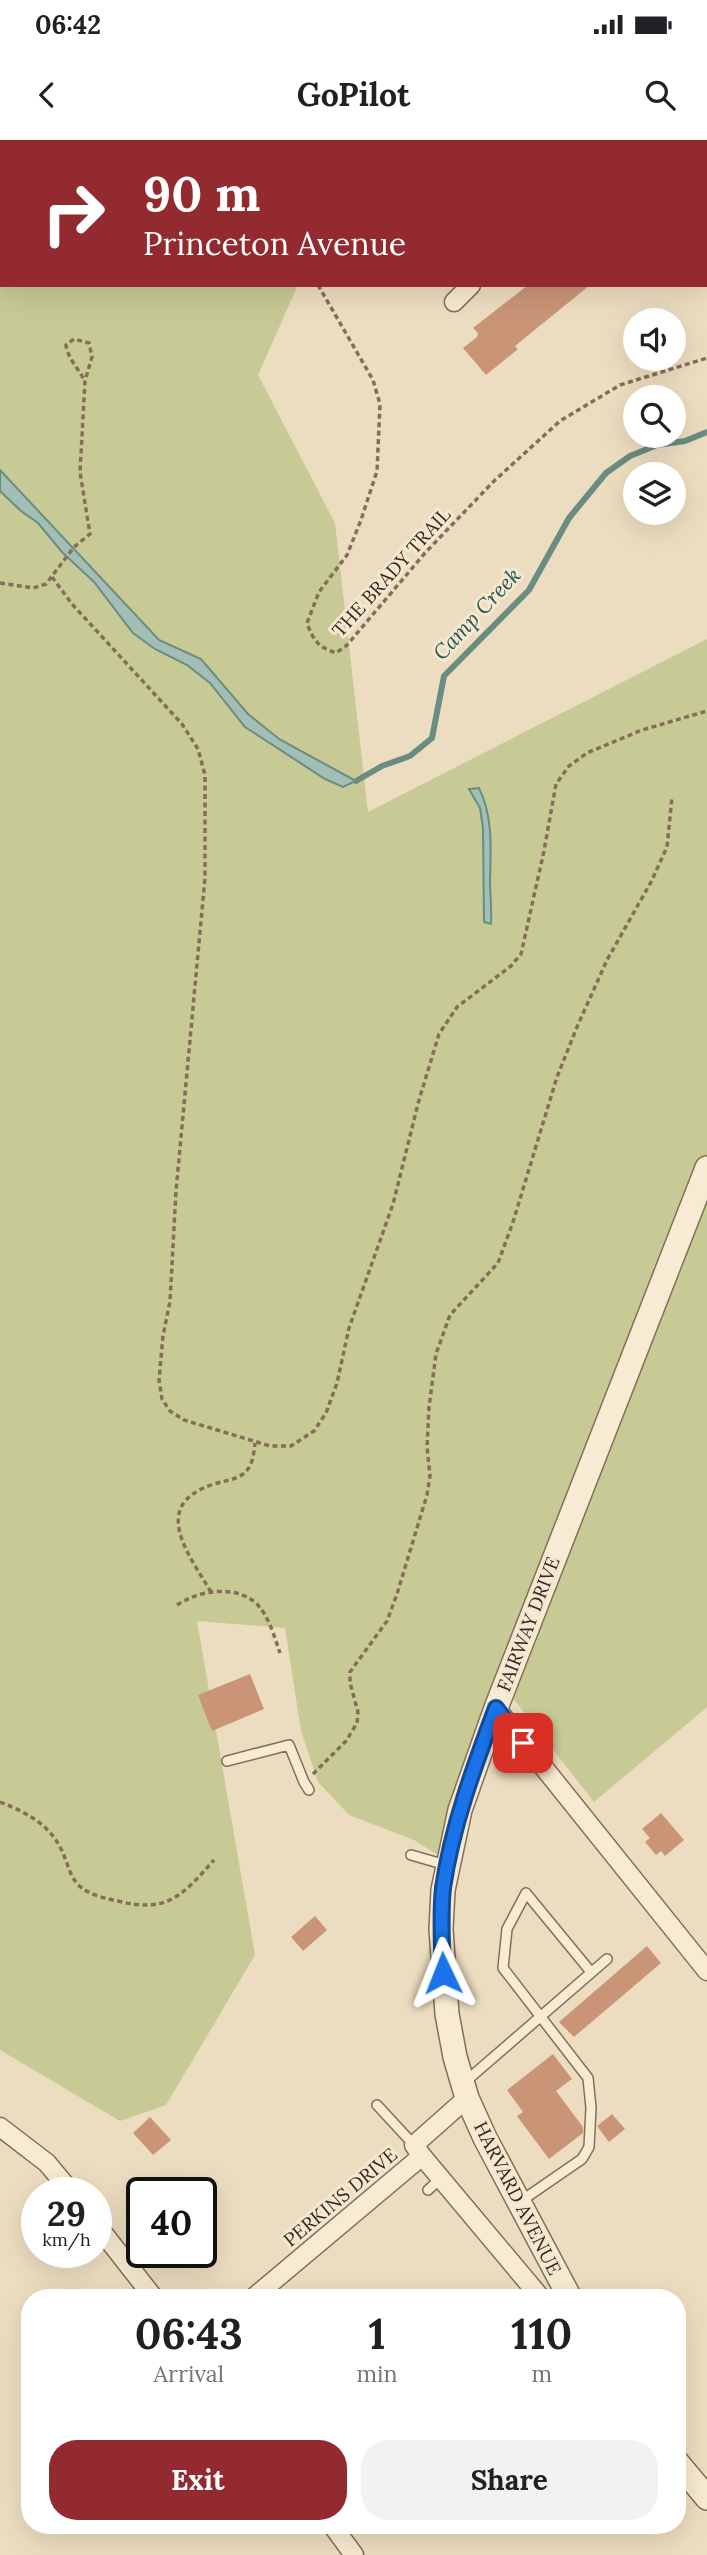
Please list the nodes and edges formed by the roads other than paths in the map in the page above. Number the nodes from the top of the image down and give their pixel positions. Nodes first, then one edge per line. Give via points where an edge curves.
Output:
1 (469, 287) edge
2 (454, 302) dead end
3 (707, 1168) edge
4 (496, 1708) junction
5 (227, 1761) dead end
6 (307, 1786) road end
7 (411, 1855) dead end
8 (447, 1866) junction
9 (607, 1958) dead end
10 (707, 1971) edge
11 (591, 1972) junction
12 (539, 2017) junction
13 (465, 2091) junction
14 (377, 2105) dead end
15 (0, 2127) edge
16 (418, 2150) junction
17 (59, 2177) edge
18 (519, 2202) junction
19 (112, 2244) edge
20 (147, 2289) edge
21 (263, 2289) edge
22 (533, 2289) edge
23 (565, 2289) edge
24 (686, 2473) edge
25 (707, 2498) edge
26 (339, 2534) edge
27 (354, 2555) edge

1 - 2 street
3 - 4 street, FAIRWAY DRIVE
4 - 8 street, FAIRWAY DRIVE via 460,1810
4 - 10 street
5 - 6 lane via 289,1745
7 - 8 lane
8 - 13 street, FAIRWAY DRIVE via 441,1929 443,1973 447,2014
9 - 11 lane
11 - 12 lane
11 - 12 lane via 526,1893 507,1929 503,1968
12 - 13 lane
12 - 18 lane via 588,2078 589,2147 582,2160
13 - 16 street, PERKINS DRIVE
13 - 18 street, HARVARD AVENUE
14 - 16 lane
15 - 17 street
16 - 21 street, PERKINS DRIVE
16 - 22 street, HARVARD AVENUE via 435,2184
18 - 23 street, HARVARD AVENUE
19 - 20 street
24 - 25 street
26 - 27 street

